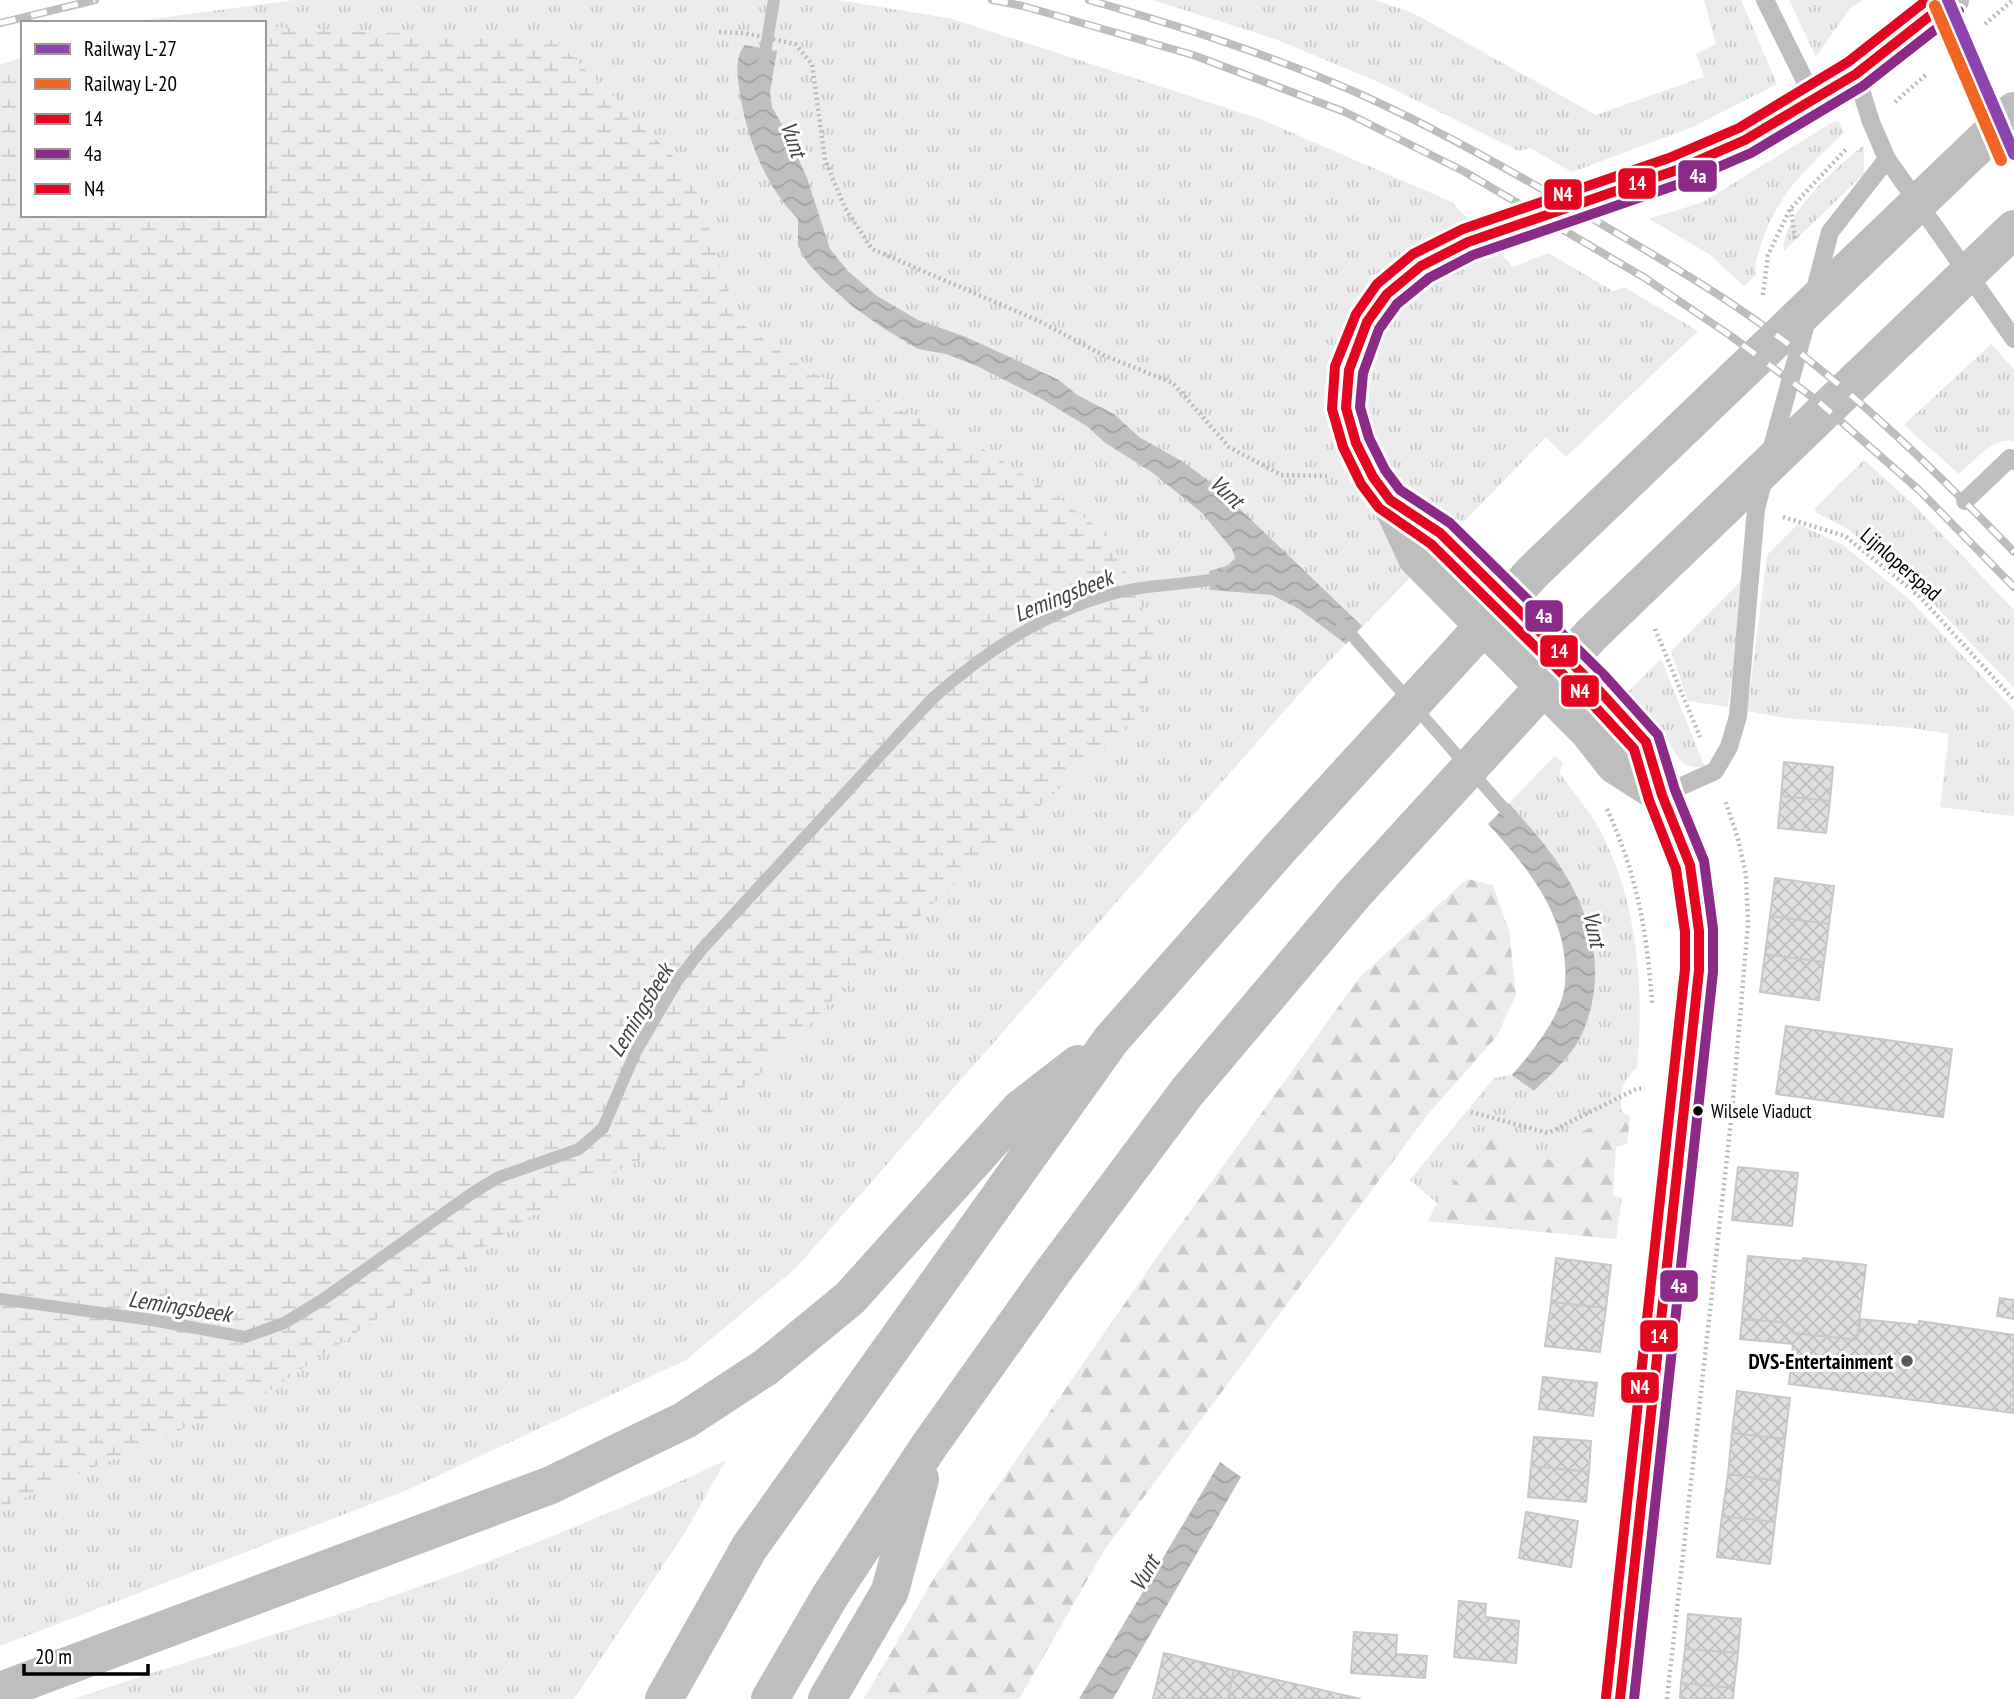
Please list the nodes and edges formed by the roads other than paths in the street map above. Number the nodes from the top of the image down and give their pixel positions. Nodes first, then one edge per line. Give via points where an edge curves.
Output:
1 (1765, 0) edge
2 (1950, 0) edge
3 (1856, 74) junction
4 (1815, 101) junction
5 (2014, 111) edge
6 (1887, 159) junction
7 (2014, 229) edge
8 (2014, 339) edge
9 (2014, 461) edge
10 (1965, 501) dead end
11 (1662, 795) junction
12 (1111, 1040) junction
13 (929, 1446) junction
14 (0, 1691) edge
15 (664, 1699) edge
16 (770, 1699) edge
17 (827, 1699) edge
18 (1620, 1699) edge

1 - 4 lane
2 - 3 main road
3 - 4 main road
3 - 6 lane
4 - 11 main road via 1745,140 1674,171 1468,242 1421,266 1387,294 1367,322 1349,370 1346,408 1356,443 1417,558 1589,732 1615,765
5 - 12 main road via 1533,572
6 - 8 lane
6 - 11 lane via 1830,232 1756,509 1738,716 1729,747 1715,771
7 - 13 main road via 1592,634 1354,894 1187,1091
9 - 10 lane via 2010,458
11 - 18 main road via 1690,865 1699,970
12 - 14 main road via 1020,1109 850,1298 766,1367 685,1420 551,1485
12 - 15 main road via 749,1548
13 - 16 main road via 830,1596
13 - 17 main road via 890,1591

